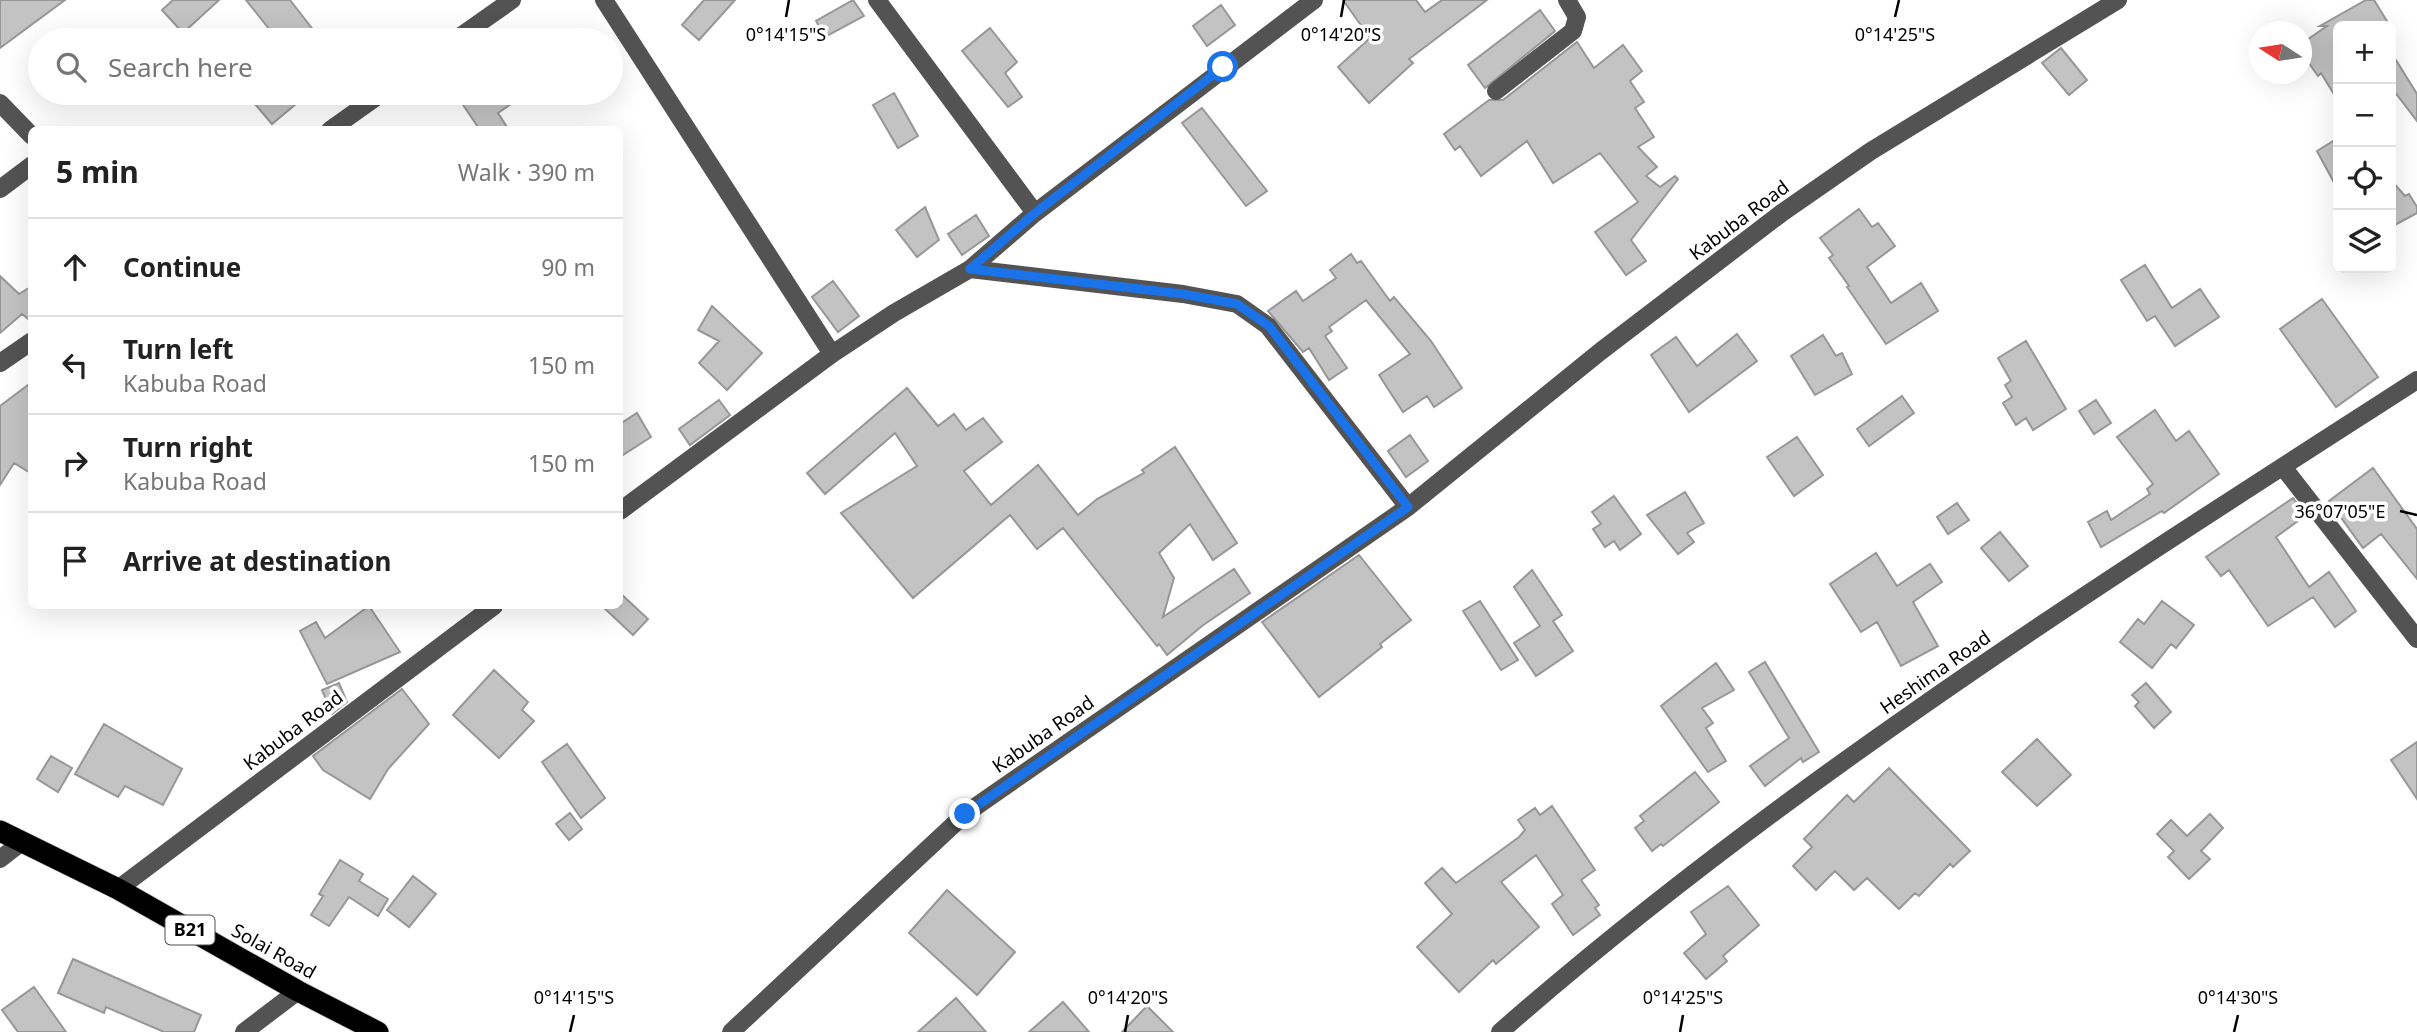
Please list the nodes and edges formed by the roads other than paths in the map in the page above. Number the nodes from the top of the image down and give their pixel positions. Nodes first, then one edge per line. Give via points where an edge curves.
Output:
1 (512, 0) edge
2 (604, 0) edge
3 (877, 0) edge
4 (1314, 0) edge
5 (1567, 0) edge
6 (2118, 0) edge
7 (473, 28) edge
8 (622, 28) edge
9 (623, 30) edge
10 (1496, 91) dead end
11 (0, 103) edge
12 (365, 105) edge
13 (336, 126) edge
14 (28, 132) edge
15 (28, 168) edge
16 (0, 189) edge
17 (1035, 213) junction
18 (970, 269) junction
19 (28, 344) edge
20 (832, 354) junction
21 (0, 363) edge
22 (2417, 380) edge
23 (2283, 467) junction
24 (1408, 507) junction
25 (623, 509) edge
26 (490, 609) edge
27 (2417, 639) edge
28 (0, 831) edge
29 (22, 842) junction
30 (0, 859) edge
31 (118, 889) junction
32 (298, 991) junction
33 (244, 1032) edge
34 (378, 1032) edge
35 (731, 1032) edge
36 (1500, 1032) edge

1 - 7 street
2 - 8 street
3 - 17 street
4 - 17 street
5 - 10 street via 1577,17 1573,31
6 - 24 street, Kabuba Road via 1871,151 1783,212
9 - 20 street
11 - 14 street
12 - 13 street
15 - 16 street
17 - 18 street
18 - 20 street
18 - 24 street via 1237,304 1269,326
19 - 21 street
20 - 25 street
22 - 23 street, Heshima Road
23 - 27 street
23 - 36 street, Heshima Road via 2030,631 1768,816 1637,917
24 - 35 street, Kabuba Road via 965,814
26 - 31 street, Kabuba Road
28 - 29 highway, Solai Road / B21
29 - 30 street
29 - 31 highway, Solai Road / B21
31 - 32 highway, Solai Road / B21
32 - 33 street
32 - 34 highway, Solai Road / B21

